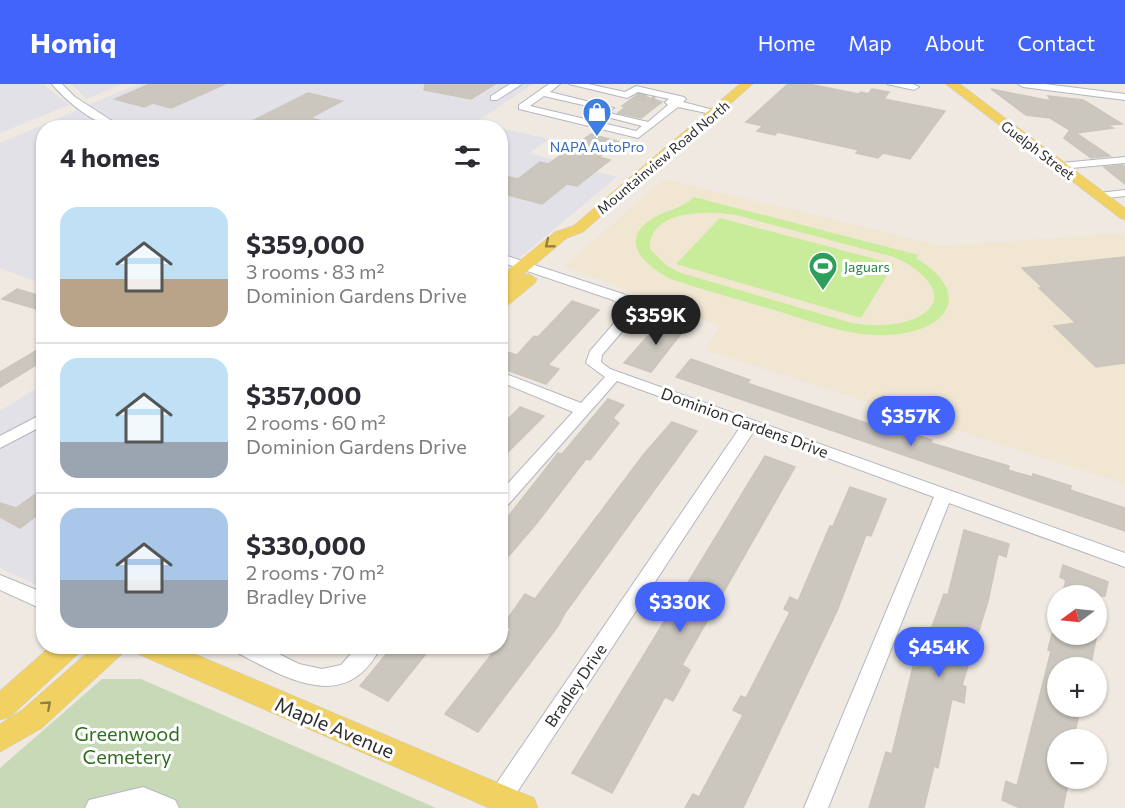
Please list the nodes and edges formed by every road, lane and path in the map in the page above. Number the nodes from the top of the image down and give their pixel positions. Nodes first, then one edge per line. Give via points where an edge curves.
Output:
1 (57, 84) edge
2 (517, 84) edge
3 (555, 84) edge
4 (574, 84) edge
5 (747, 84) edge
6 (892, 84) edge
7 (952, 84) edge
8 (1023, 84) edge
9 (1097, 84) edge
10 (914, 87) dead end
11 (542, 93) junction
12 (1120, 96) edge
13 (494, 98) dead end
14 (655, 99) tunnel mouth
15 (1125, 101) edge
16 (676, 103) junction
17 (716, 112) junction
18 (601, 114) junction
19 (105, 120) edge
20 (588, 123) junction
21 (649, 125) junction
22 (1125, 160) edge
23 (1061, 166) junction
24 (1125, 193) edge
25 (1099, 196) junction
26 (1125, 215) edge
27 (508, 260) edge
28 (532, 268) junction
29 (508, 280) edge
30 (508, 294) edge
31 (614, 376) junction
32 (508, 380) edge
33 (584, 410) junction
34 (36, 423) edge
35 (751, 423) junction
36 (0, 443) edge
37 (508, 494) edge
38 (943, 496) junction
39 (1125, 560) edge
40 (0, 582) edge
41 (36, 598) edge
42 (60, 654) edge
43 (104, 654) edge
44 (166, 654) edge
45 (260, 654) edge
46 (364, 654) edge
47 (0, 708) edge
48 (0, 739) edge
49 (512, 803) edge
50 (97, 808) edge
51 (166, 808) edge
52 (816, 808) edge

1 - 19 street via 72,99
2 - 13 street
3 - 11 street
4 - 16 street via 627,95 636,89 681,99
5 - 17 main road, Mountainview Road North
6 - 10 street
7 - 23 main road, Guelph Street
8 - 12 street
9 - 12 street
11 - 18 street via 609,108
11 - 20 street via 522,107
12 - 15 street
14 - 16 street
16 - 17 street
16 - 21 street
17 - 28 main road, Mountainview Road North via 578,229 576,239
18 - 20 street
18 - 21 street
20 - 21 street via 638,135
22 - 23 street
23 - 25 main road, Guelph Street
24 - 25 street
25 - 26 main road, Guelph Street
27 - 28 street
28 - 29 main road, Mountainview Road North
28 - 30 main road, Mountainview Road North
28 - 31 street, Dominion Gardens Drive via 627,303 630,314 595,354 593,363
31 - 33 street
31 - 35 street, Dominion Gardens Drive
32 - 33 street
33 - 37 street
34 - 36 street
35 - 38 street, Dominion Gardens Drive
35 - 49 street, Bradley Drive
38 - 39 street, Dominion Gardens Drive
38 - 52 street
40 - 41 street
42 - 47 main road
48 -> 43 main road via 32,719
44 - 49 main road, Maple Avenue
45 - 46 street via 313,678 331,678 349,670
50 - 51 street via 142,798

